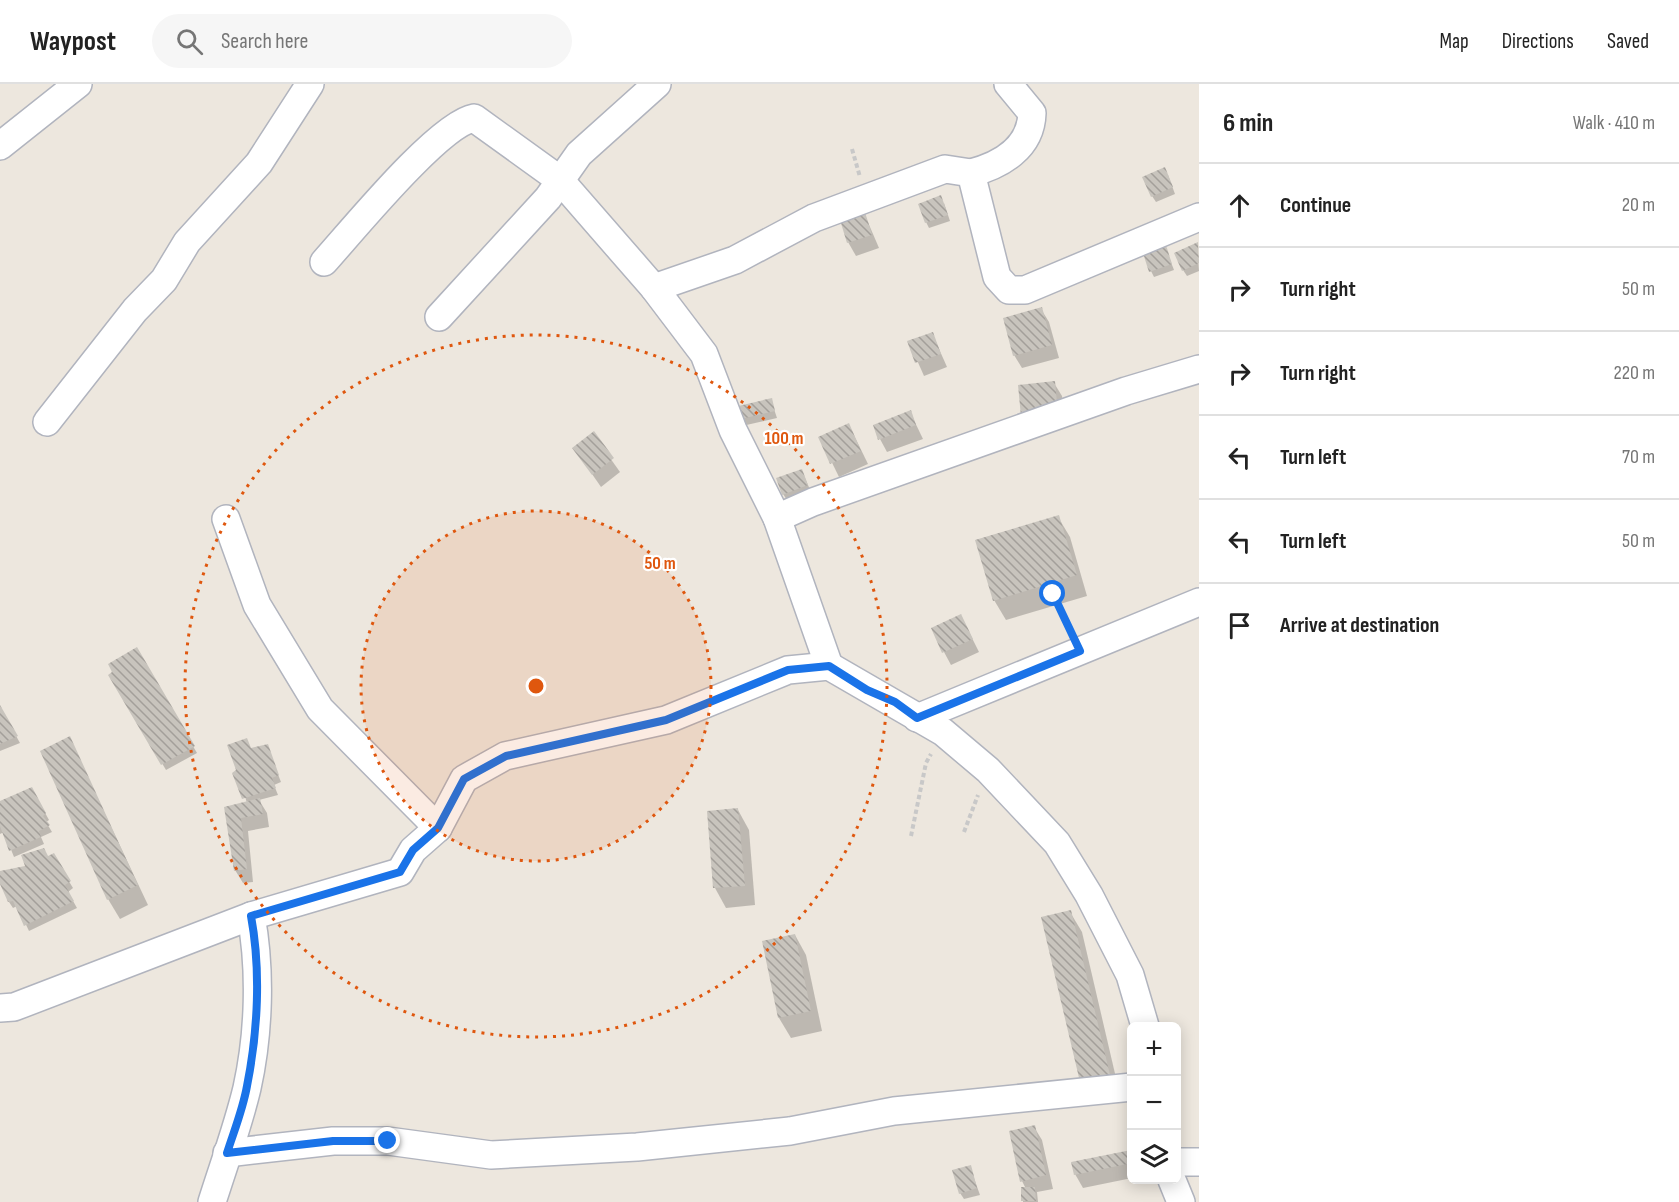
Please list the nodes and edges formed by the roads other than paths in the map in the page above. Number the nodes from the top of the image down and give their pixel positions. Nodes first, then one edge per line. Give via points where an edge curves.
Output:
1 (78, 84) edge
2 (309, 84) edge
3 (657, 84) edge
4 (1008, 84) edge
5 (0, 146) edge
6 (970, 173) junction
7 (560, 180) junction
8 (1199, 217) edge
9 (324, 261) dead end
10 (654, 288) junction
11 (439, 317) dead end
12 (1199, 369) edge
13 (47, 422) dead end
14 (777, 518) junction
15 (226, 519) dead end
16 (1199, 602) edge
17 (829, 666) junction
18 (917, 718) junction
19 (438, 828) junction
20 (251, 916) junction
21 (0, 1008) edge
22 (1144, 1022) edge
23 (1127, 1087) edge
24 (227, 1153) junction
25 (1181, 1162) edge
26 (1199, 1162) edge
27 (1174, 1184) edge
28 (212, 1202) edge
29 (1181, 1202) edge

1 - 5 street
2 - 13 street via 259,163 187,242 164,280 135,310
3 - 7 street via 579,154
4 - 6 street via 1032,113 1031,128 1016,149 995,166
6 - 8 street via 997,278 1009,290 1025,290
6 - 10 street via 945,169 935,172 814,218 735,260
7 - 9 street via 481,122 474,118 463,120 437,138
7 - 10 street
7 - 11 street
10 - 14 street via 704,354 733,430
12 - 14 street via 1115,394
14 - 17 street
15 - 19 street via 257,605 320,709
16 - 18 street
17 - 18 street
17 - 19 street via 788,670 666,720 506,756 464,779
18 - 22 street via 943,732 988,770 1057,843 1130,975
19 - 20 street via 413,850 400,872
20 - 21 street
20 - 24 street via 257,950 254,1028 247,1087
23 - 24 street via 894,1111 790,1131 638,1147 491,1155 388,1141 333,1141
24 - 28 street
25 - 26 street
27 - 29 street

